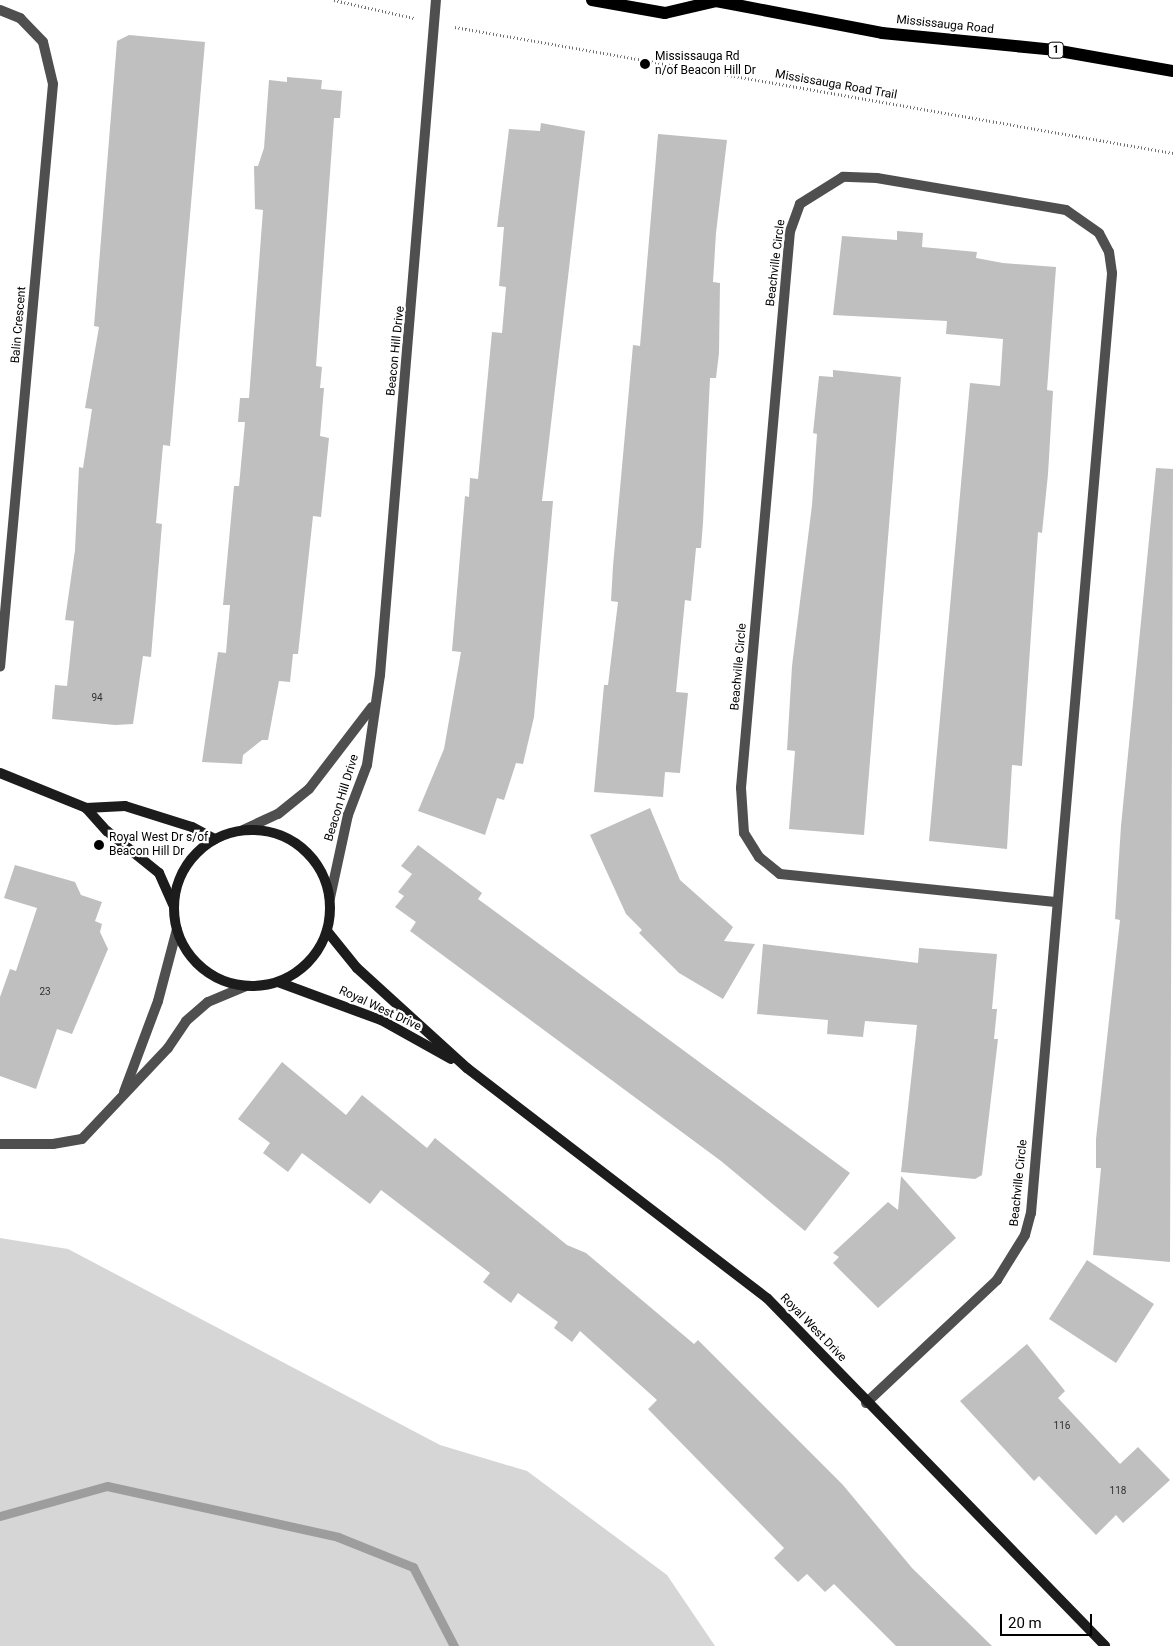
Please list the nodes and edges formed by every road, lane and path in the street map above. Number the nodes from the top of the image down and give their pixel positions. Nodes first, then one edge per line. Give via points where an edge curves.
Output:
1 (334, 0) edge
2 (436, 0) edge
3 (592, 0) edge
4 (715, 0) edge
5 (0, 10) edge
6 (378, 11) dead end
7 (496, 35) dead end
8 (1173, 71) edge
9 (1173, 153) edge
10 (0, 667) edge
11 (374, 704) junction
12 (0, 773) edge
13 (86, 808) junction
14 (242, 830) junction
15 (214, 839) junction
16 (330, 898) junction
17 (1056, 902) junction
18 (174, 907) junction
19 (176, 929) junction
20 (327, 931) junction
21 (278, 982) junction
22 (246, 986) junction
23 (467, 1068) junction
24 (123, 1094) junction
25 (0, 1144) edge
26 (866, 1403) junction
27 (1105, 1646) edge

1 - 6 path
2 - 11 street, Beacon Hill Drive via 414,294
3 - 4 main road, Mississauga Road / 1 via 665,14
4 - 8 main road, Mississauga Road / 1 via 882,33 1054,50
5 - 10 street, Balin Crescent via 20,18 43,42 53,84
7 - 9 path, Mississauga Road Trail
11 - 14 street, Beacon Hill Drive via 309,789 278,814
11 - 16 street, Beacon Hill Drive via 367,765 348,815
12 - 13 street
13 - 15 street via 125,806 192,827
13 - 18 street via 159,873
14 - 15 street
14 - 16 street via 267,830 290,839 319,868
15 - 18 street via 185,867
16 - 20 street
17 - 17 street, Beachville Circle via 1112,300 1109,252 1099,233 1066,210 877,178 843,177 800,204 790,231 741,788 742,826 759,857 780,874
17 - 26 street, Beachville Circle via 1026,1235 997,1280
18 - 19 street
19 - 22 street via 186,951 202,968 223,981
19 - 24 street via 158,1001
20 - 21 street via 317,953
20 - 23 street, Royal West Drive via 357,968
21 - 22 street
21 - 23 street, Royal West Drive via 381,1020
22 - 24 street via 208,1002 186,1021 168,1048
23 - 26 street, Royal West Drive via 723,1260 767,1298
24 - 25 street via 95,1130 82,1138 60,1144
26 - 27 street, Royal West Drive

